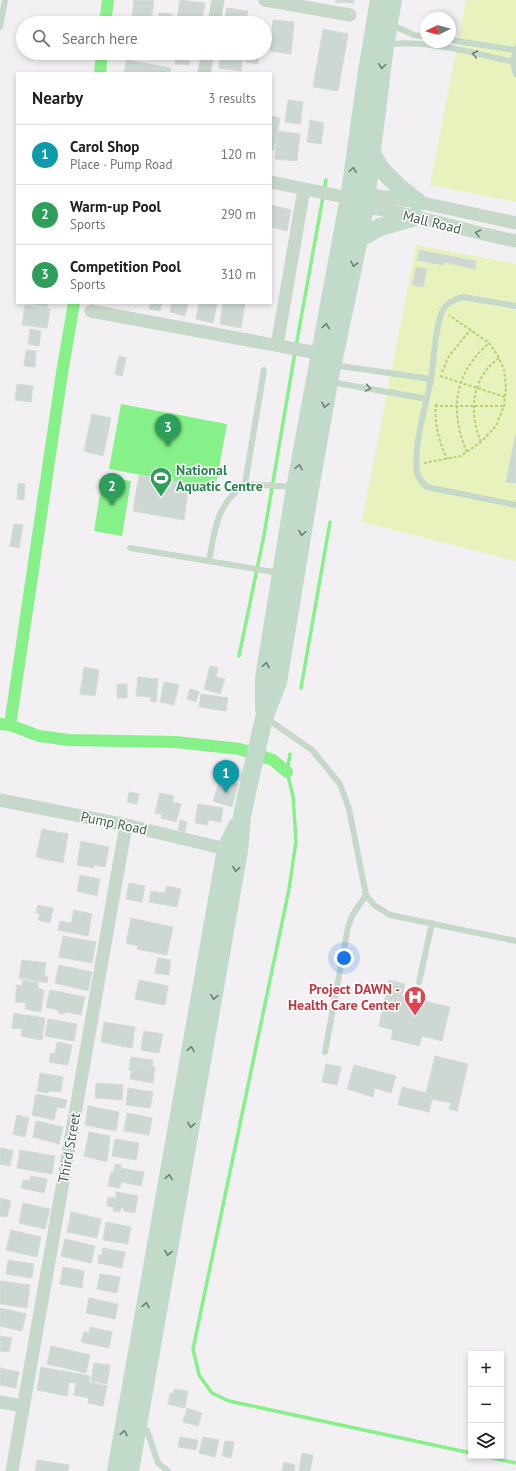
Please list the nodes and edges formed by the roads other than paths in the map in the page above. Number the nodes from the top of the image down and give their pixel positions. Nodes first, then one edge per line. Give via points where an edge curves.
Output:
1 (5, 0) edge
2 (218, 0) edge
3 (265, 0) edge
4 (379, 0) edge
5 (393, 0) edge
6 (350, 15) dead end
7 (215, 16) edge
8 (389, 24) junction
9 (0, 27) edge
10 (420, 36) edge
11 (456, 41) edge
12 (385, 46) junction
13 (516, 49) edge
14 (207, 60) edge
15 (513, 62) junction
16 (204, 72) edge
17 (516, 74) edge
18 (371, 152) junction
19 (272, 182) edge
20 (307, 190) junction
21 (353, 199) junction
22 (417, 210) junction
23 (516, 223) edge
24 (359, 240) junction
25 (516, 241) edge
26 (516, 306) edge
27 (92, 311) dead end
28 (276, 345) junction
29 (323, 364) junction
30 (264, 370) dead end
31 (431, 376) junction
32 (427, 399) junction
33 (245, 484) junction
34 (294, 488) junction
35 (516, 505) edge
36 (130, 548) dead end
37 (209, 561) junction
38 (277, 573) junction
39 (263, 722) junction
40 (0, 800) edge
41 (243, 812) junction
42 (126, 825) junction
43 (226, 849) junction
44 (366, 894) junction
45 (432, 923) junction
46 (516, 941) edge
47 (419, 982) dead end
48 (326, 1052) dead end
49 (0, 1402) edge
50 (23, 1406) junction
51 (137, 1428) junction
52 (12, 1471) edge
53 (116, 1471) edge
54 (130, 1471) edge
55 (168, 1471) edge

1 - 9 lane
2 - 7 street
3 - 6 street
21 -> 4 main road via 367,71
5 - 8 main road
8 - 10 lane
8 - 12 main road
11 - 13 lane
15 -> 12 lane via 434,46 407,43
12 -> 18 main road
13 - 15 lane
14 - 16 street
15 - 17 lane
18 - 21 main road
18 - 22 main road via 381,169
19 - 20 street, Mall Road
20 - 21 street, Mall Road
20 - 28 street
21 - 22 street, Mall Road
21 - 24 main road
29 -> 21 main road
22 - 23 street, Mall Road
22 - 24 main road
25 -> 22 street, Mall Road via 482,234
24 -> 29 main road
26 - 31 lane via 463,296 454,299 443,310 438,326
27 - 28 street
28 - 29 street
29 - 31 lane
29 -> 32 lane
34 -> 29 main road
29 -> 39 main road via 310,489 278,682
30 - 33 lane
31 - 32 lane
32 - 35 lane via 417,447 417,473 421,482 427,487
33 - 34 lane
33 - 37 lane via 235,491 223,508 216,523
34 - 38 main road
36 - 37 lane
37 - 38 lane
39 -> 38 main road via 264,678
39 - 41 main road
39 - 44 lane via 312,750 340,784 349,809
40 - 42 street, Pump Road
41 - 43 main road
41 -> 51 main road via 239,851
42 - 43 street, Pump Road
42 - 50 street, Third Street
53 -> 43 main road
44 - 45 lane via 374,905 390,915
44 - 48 lane via 348,927
45 - 46 lane
45 - 47 lane
49 - 50 street
50 - 52 street, Third Street
51 - 54 main road
51 - 55 lane via 147,1430 158,1463

